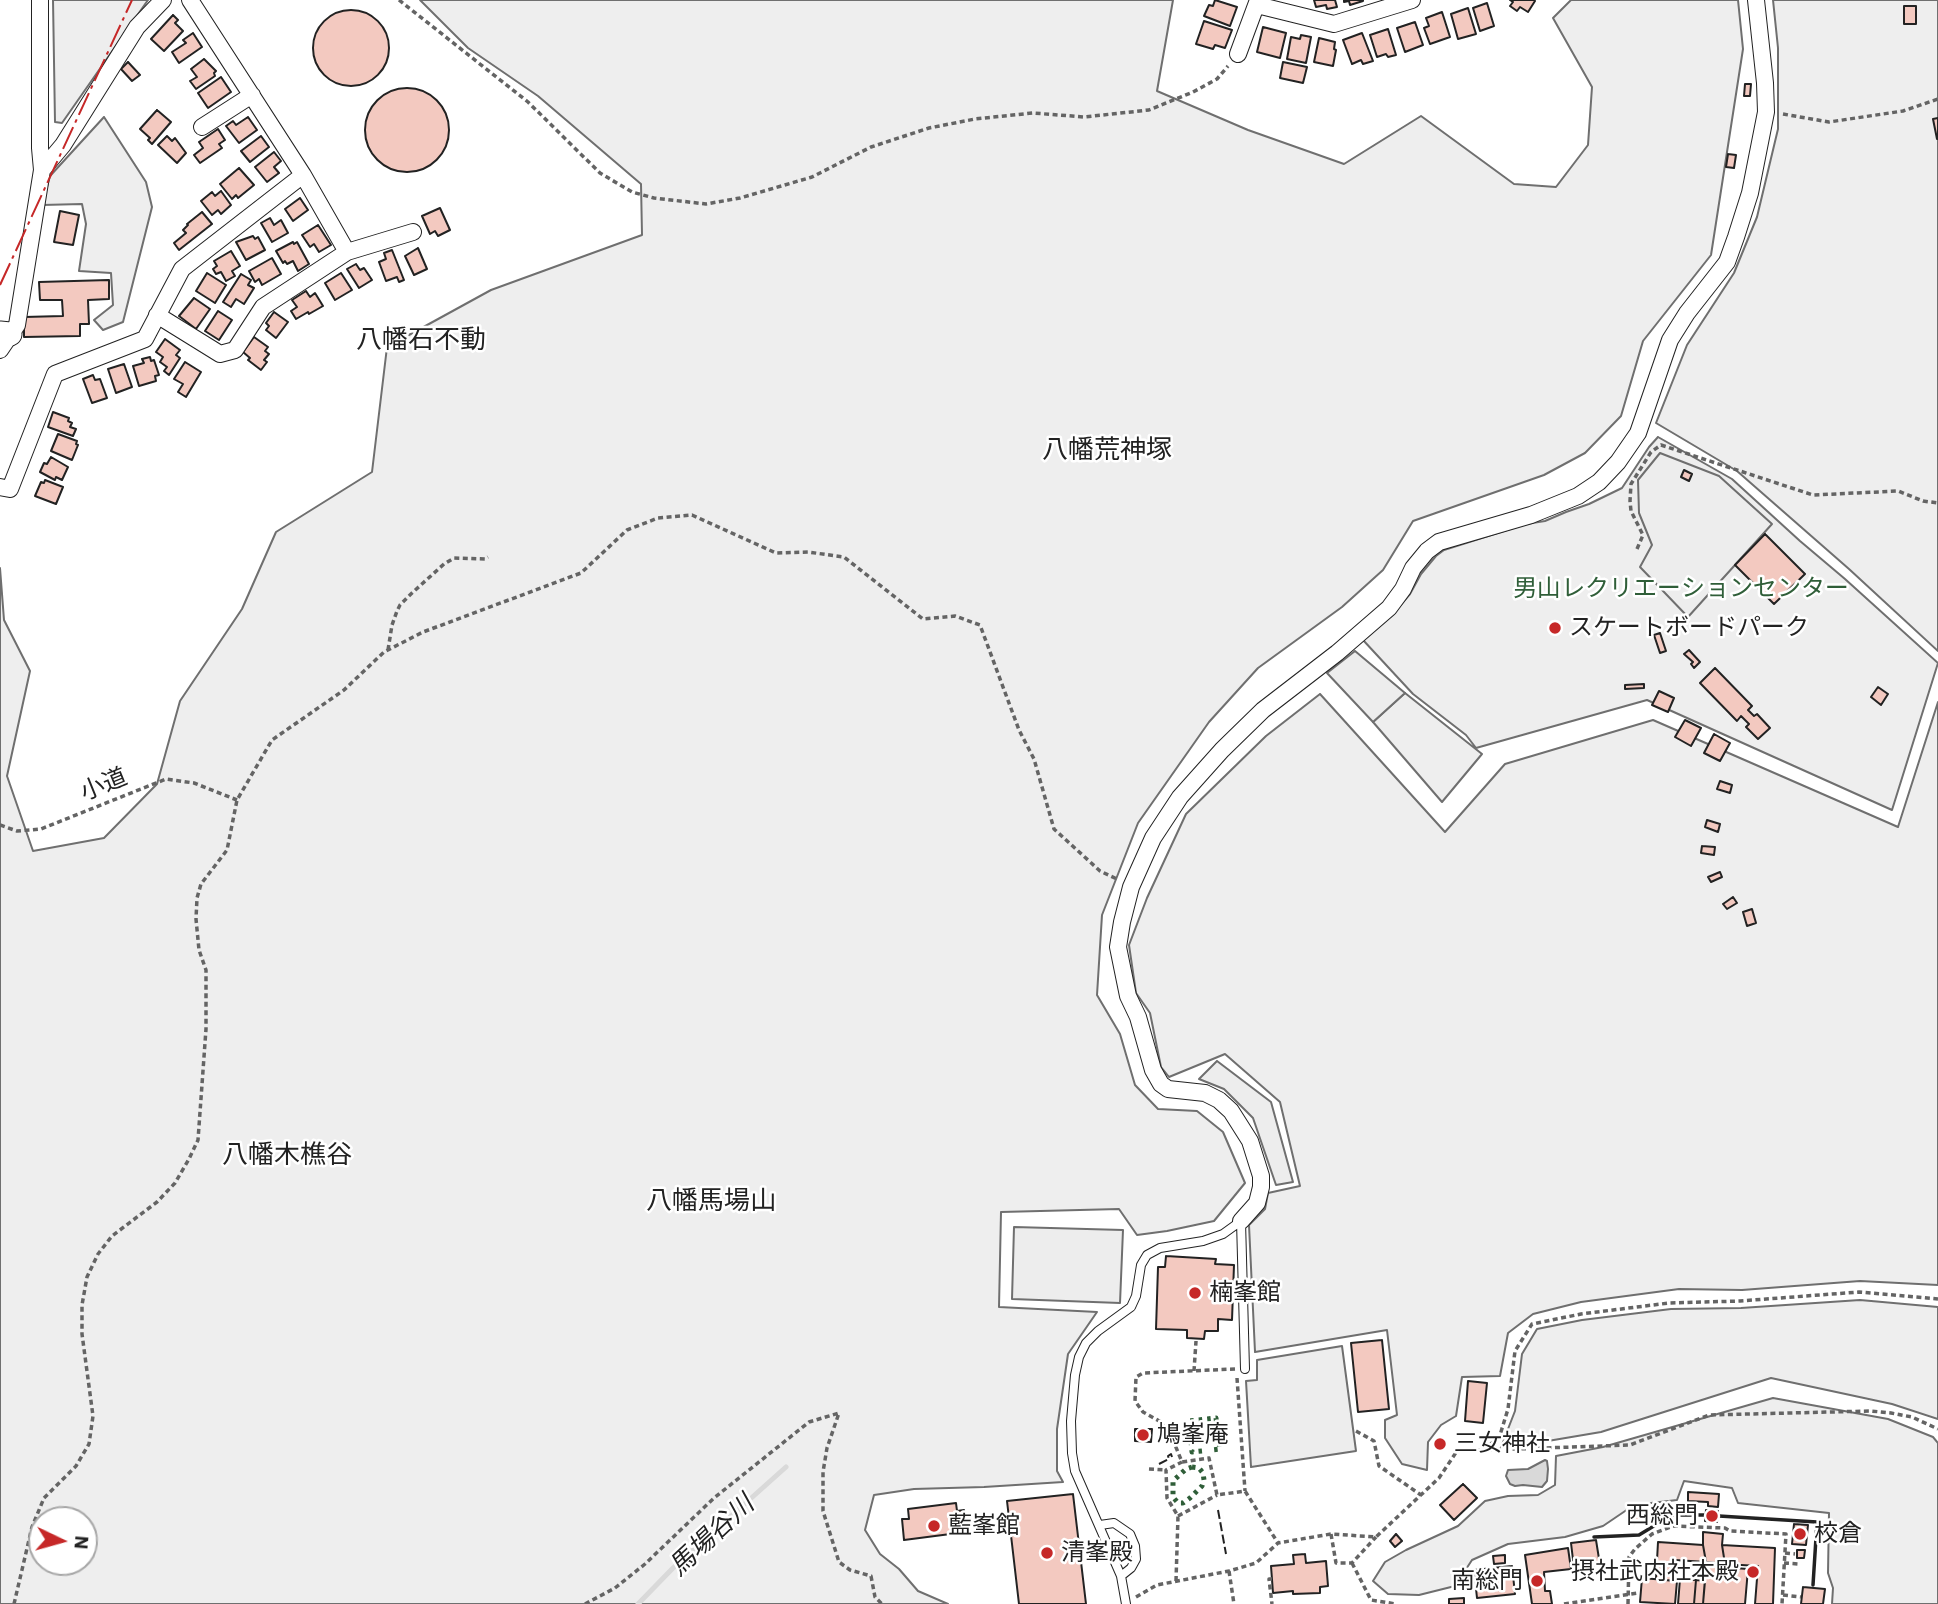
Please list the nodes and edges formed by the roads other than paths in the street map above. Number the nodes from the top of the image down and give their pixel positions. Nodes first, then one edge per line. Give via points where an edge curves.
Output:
1 (40, 0) edge
2 (163, 0) edge
3 (190, 0) edge
4 (1412, 0) edge
5 (1756, 0) edge
6 (1257, 2) edge
7 (1238, 54) road end
8 (252, 95) junction
9 (202, 127) dead end
10 (42, 170) junction
11 (303, 175) junction
12 (413, 232) dead end
13 (347, 252) junction
14 (157, 315) junction
15 (3, 339) edge
16 (0, 487) edge
17 (1241, 1221) junction
18 (1241, 1369) road end
19 (1100, 1525) junction
20 (1121, 1576) junction
21 (1126, 1604) edge

1 - 10 street
2 - 10 street via 137,26
3 - 8 street
4 - 6 street via 1334,24
5 - 17 street via 1766,112 1749,193 1727,262 1670,340 1638,433 1618,462 1578,496 1439,542 1427,551 1389,608 1263,710 1180,797 1153,838 1131,887 1118,947 1128,996 1160,1084 1205,1093 1219,1101 1250,1141 1261,1187 1257,1203
6 - 7 street
8 - 9 street
8 - 11 street
10 - 15 street via 17,325
11 - 13 street
11 - 14 street via 181,269
12 - 13 street
13 - 14 street via 263,307 235,350 220,354
14 - 16 street via 145,339 55,374 10,489
17 - 18 lane
17 - 19 lane via 1223,1234 1147,1255 1131,1307 1098,1331 1079,1357 1072,1453 1075,1471
19 - 20 lane
19 - 20 lane via 1114,1523 1130,1534 1136,1546 1136,1559
20 - 21 lane

